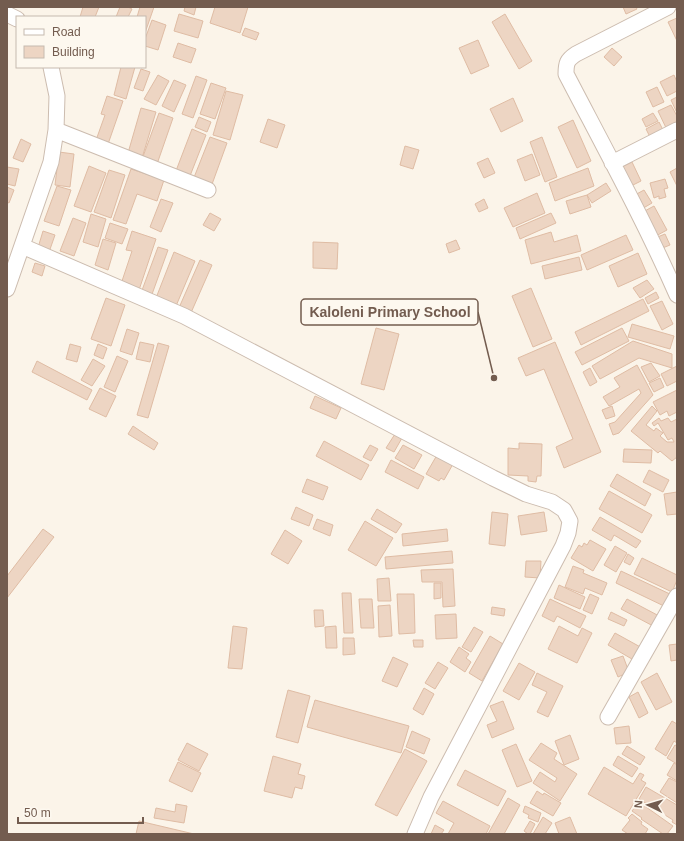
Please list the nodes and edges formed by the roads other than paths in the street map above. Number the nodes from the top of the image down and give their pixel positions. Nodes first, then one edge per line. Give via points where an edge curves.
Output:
1 (668, 7) edge
2 (7, 14) edge
3 (16, 18) edge
4 (51, 68) edge
5 (56, 130) junction
6 (677, 130) edge
7 (612, 163) junction
8 (208, 190) dead end
9 (22, 246) junction
10 (671, 266) edge
11 (7, 289) edge
12 (677, 295) edge
13 (677, 596) edge
14 (608, 717) dead end
15 (415, 834) edge

1 - 7 street via 576,54 568,61 566,74
2 - 3 street
4 - 5 street via 57,96
5 - 8 street
5 - 9 street via 51,162
6 - 7 street
7 - 10 street
9 - 11 street
9 - 15 street via 184,316 493,478 526,494 552,502 564,510 570,521 563,546 431,797
10 - 12 street
13 - 14 street

